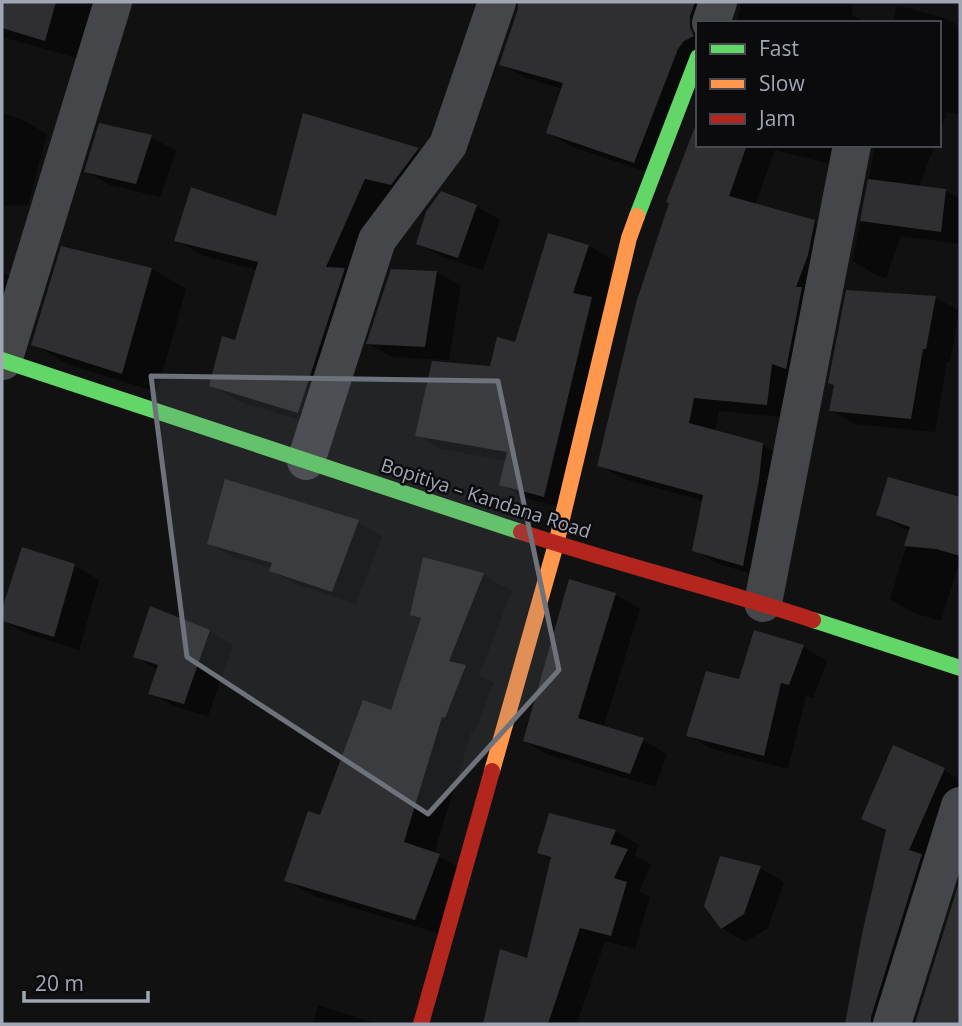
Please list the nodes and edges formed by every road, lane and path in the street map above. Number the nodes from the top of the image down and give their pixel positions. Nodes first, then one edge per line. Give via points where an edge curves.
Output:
1 (113, 2) edge
2 (497, 2) edge
3 (719, 2) edge
4 (711, 21) edge
5 (696, 62) edge
6 (852, 147) edge
7 (2, 361) edge
8 (306, 461) junction
9 (556, 544) junction
10 (763, 603) junction
11 (960, 668) edge
12 (960, 806) edge
13 (421, 1024) edge
14 (892, 1024) edge

1 - 7 street
2 - 8 street via 448,145 377,240
3 - 4 street
5 - 9 street via 629,238
6 - 10 street
7 - 8 street, Bopitiya – Kandana Road
8 - 9 street, Bopitiya – Kandana Road
9 - 10 street, Bopitiya – Kandana Road
9 - 13 street
10 - 11 street, Bopitiya – Kandana Road
12 - 14 street

